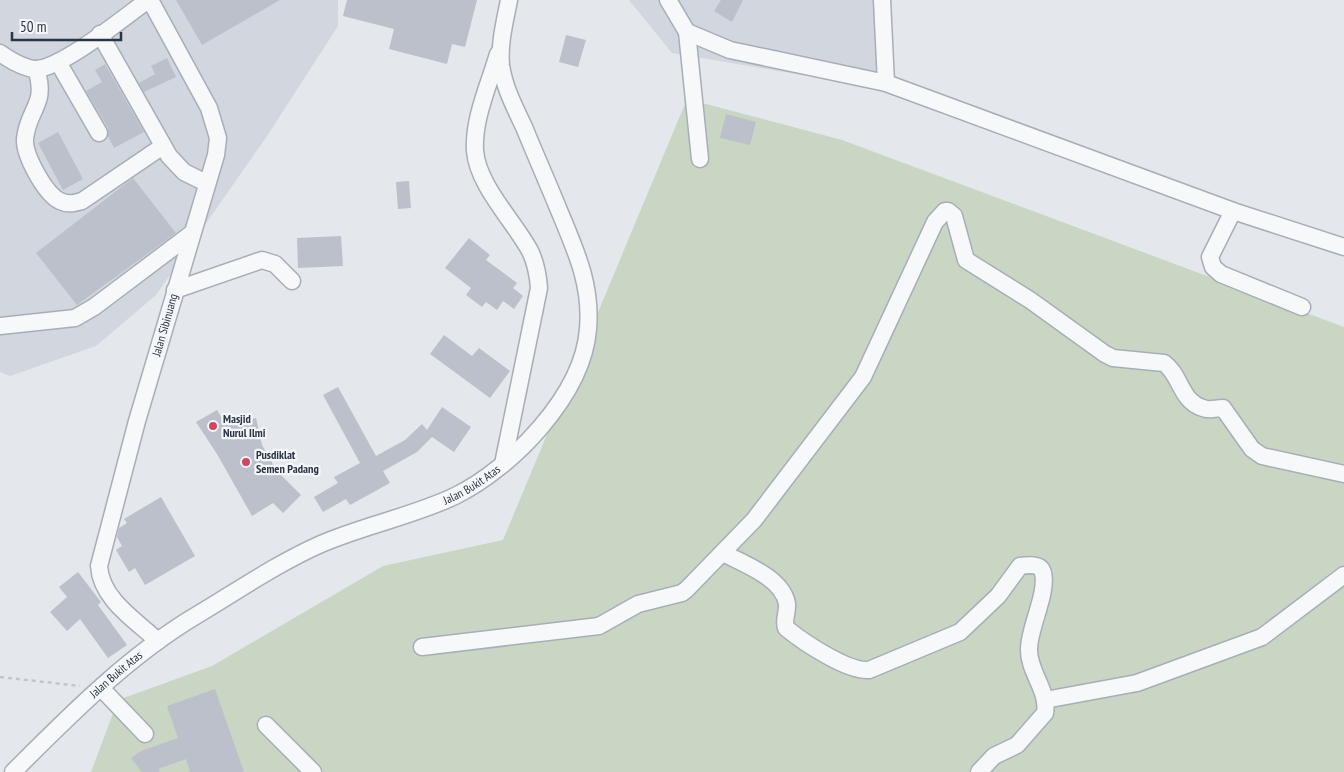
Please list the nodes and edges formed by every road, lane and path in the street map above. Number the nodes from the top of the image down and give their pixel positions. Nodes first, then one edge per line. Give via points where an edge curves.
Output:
1 (149, 0) edge
2 (509, 0) edge
3 (668, 0) edge
4 (882, 0) edge
5 (687, 32) junction
6 (100, 34) junction
7 (501, 45) junction
8 (0, 53) edge
9 (58, 62) junction
10 (36, 69) junction
11 (886, 83) junction
12 (99, 133) dead end
13 (163, 146) junction
14 (700, 158) dead end
15 (206, 184) junction
16 (1233, 211) junction
17 (191, 234) junction
18 (1344, 247) edge
19 (292, 281) dead end
20 (175, 290) junction
21 (1302, 307) dead end
22 (0, 326) edge
23 (503, 465) junction
24 (1344, 474) edge
25 (724, 554) junction
26 (1344, 575) edge
27 (158, 641) junction
28 (422, 647) dead end
29 (0, 676) edge
30 (102, 688) junction
31 (1045, 700) junction
32 (266, 725) dead end
33 (145, 734) dead end
34 (13, 772) edge
35 (313, 772) edge
36 (979, 772) edge

1 - 6 street
1 - 15 street, Jalan Sibinuang via 215,123 218,138 216,155
2 - 7 street, Jalan Bukit Atas
3 - 5 street
4 - 11 street
5 - 11 street via 730,50
5 - 14 street
6 - 9 street
6 - 13 street
7 - 23 street via 479,118 477,163 483,178 530,252 539,288
7 - 23 street, Jalan Bukit Atas via 504,78 580,260 589,310 585,349 572,382 547,419
8 - 10 street via 11,61
9 - 10 street
9 - 12 street
10 - 13 street via 41,92 27,129 26,150 30,162 59,201 72,204 82,201
11 - 16 street
13 - 15 street via 176,165
15 - 17 street, Jalan Sibinuang
16 - 18 street
16 - 21 street via 1210,257 1213,267 1221,274
17 - 20 street, Jalan Sibinuang
17 - 22 street via 75,318
19 - 20 street via 275,264 262,260
20 - 27 street, Jalan Sibinuang via 99,566 100,580 107,593
23 - 27 street, Jalan Bukit Atas via 475,485 434,505 317,546 201,612
24 - 25 street via 1262,456 1252,449 1223,408 1200,408 1186,396 1169,366 1157,361 1113,358 1105,354 1030,300 966,260 954,216 945,211 935,222 863,378
25 - 28 street via 682,593 638,604 599,626
25 - 31 street via 772,580 787,604 786,628 846,667 861,671 960,632 998,596 1015,570 1025,565 1038,566 1044,575 1029,656
26 - 31 street via 1262,637 1138,683
27 - 30 street, Jalan Bukit Atas
29 - 30 path
30 - 33 street
30 - 34 street, Jalan Bukit Atas
31 - 36 street via 1043,717 1017,745 994,756
32 - 35 street

